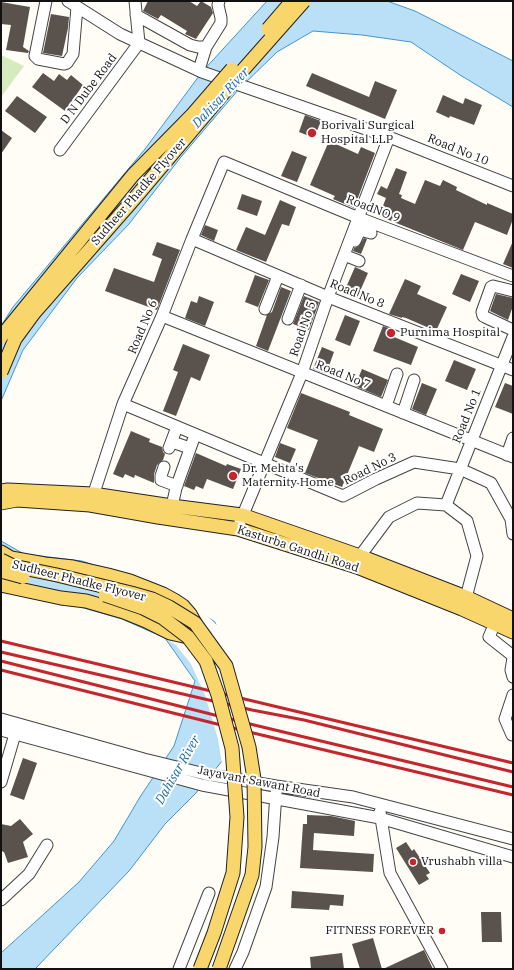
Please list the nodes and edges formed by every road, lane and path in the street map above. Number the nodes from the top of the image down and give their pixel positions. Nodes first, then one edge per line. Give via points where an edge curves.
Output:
1 (46, 1) edge
2 (68, 1) edge
3 (135, 1) edge
4 (219, 1) edge
5 (292, 1) edge
6 (304, 1) edge
7 (78, 7) junction
8 (136, 15) junction
9 (139, 43) junction
10 (206, 47) junction
11 (201, 71) junction
12 (389, 137) junction
13 (60, 150) dead end
14 (224, 162) joint
15 (513, 186) edge
16 (368, 227) junction
17 (192, 239) junction
18 (513, 276) edge
19 (277, 279) junction
20 (299, 289) junction
21 (513, 292) edge
22 (328, 297) junction
23 (265, 309) dead end
24 (162, 316) junction
25 (288, 319) dead end
26 (513, 330) edge
27 (1, 337) edge
28 (513, 337) edge
29 (502, 365) junction
30 (513, 370) edge
31 (1, 372) edge
32 (302, 373) junction
33 (397, 374) dead end
34 (414, 380) dead end
35 (123, 404) junction
36 (386, 404) junction
37 (404, 411) junction
38 (177, 427) junction
39 (195, 434) junction
40 (513, 438) edge
41 (471, 441) junction
42 (190, 448) junction
43 (510, 454) edge
44 (264, 463) junction
45 (164, 467) dead end
46 (460, 469) junction
47 (177, 486) junction
48 (1, 491) edge
49 (92, 499) junction
50 (1, 503) edge
51 (167, 505) junction
52 (446, 505) junction
53 (242, 515) junction
54 (158, 518) junction
55 (238, 529) junction
56 (513, 534) edge
57 (1, 552) edge
58 (1, 560) edge
59 (358, 562) junction
60 (1, 571) edge
61 (1, 586) edge
62 (464, 603) junction
63 (513, 619) edge
64 (195, 623) junction
65 (495, 623) junction
66 (513, 632) edge
67 (188, 637) junction
68 (513, 657) edge
69 (513, 677) edge
70 (513, 695) edge
71 (1, 719) edge
72 (1, 730) edge
73 (15, 734) junction
74 (512, 735) edge
75 (1, 782) edge
76 (276, 786) junction
77 (275, 800) junction
78 (380, 804) junction
79 (380, 818) junction
80 (513, 839) edge
81 (47, 845) dead end
82 (513, 857) edge
83 (209, 893) dead end
84 (1, 900) edge
85 (179, 969) edge
86 (200, 969) edge
87 (219, 969) edge
88 (235, 969) edge
89 (442, 969) edge

1 - 7 street via 35,56 38,59 64,64 73,54
2 - 7 street, Road No 10
3 - 8 street
4 - 10 street via 221,23
5 - 27 main road, Sudheer Phadke Flyover, bridge via 193,114 133,175
6 - 31 main road, Sudheer Phadke Flyover, bridge via 34,313 16,338
7 - 9 street, Road No 10
8 - 9 street
8 - 10 street via 190,45
9 - 11 street, Road No 10
9 - 13 street, D N Dube Road
10 - 11 street
11 - 12 street, Road No 10, bridge
12 - 15 street, Road No 10
12 - 16 street, Road No 5
14 - 16 street, RoadNO 9
14 - 17 street, Road No 6
16 - 18 street, RoadNO 9
16 - 22 street, Road No 5 via 351,249
17 - 19 street, Road No 8
17 - 24 street, Road No 6
19 - 20 street, Road No 8
19 - 23 street
20 - 22 street, Road No 8
20 - 25 street
21 - 26 street via 491,287 482,314
22 - 29 street, Road No 8
22 - 32 street, Road No 5
24 - 32 street, Road No 7
24 - 35 street, Road No 6
28 - 29 street, Road No 1
29 - 30 street, Road No 8
29 - 41 street, Road No 1
32 - 36 street, Road No 7
32 - 44 street, Road No 5
33 - 36 street
34 - 37 street
35 - 38 street, Road No 3
35 - 49 street, Road No 6
36 - 37 street, Road No 7
37 - 41 street, Road No 7
38 - 39 street, Road No 3
38 - 42 street via 170,445
39 - 42 street
39 - 44 street, Road No 3
40 - 43 street
41 - 43 street, Road No 7
41 - 46 street, Road No 1
42 - 47 street
44 - 46 street, Road No 3 via 343,496 414,462
44 - 53 street, Road No 5
45 - 47 street via 161,480
46 - 52 street, Road No 1
46 - 56 street, Road No 3 via 491,483 511,518
47 - 51 street
48 - 49 main road, Kasturba Gandhi Road
49 - 50 main road, Kasturba Gandhi Road via 16,500
49 - 51 main road, Kasturba Gandhi Road
49 - 54 main road, Kasturba Gandhi Road
51 - 53 main road, Kasturba Gandhi Road
51 - 54 main road
52 - 59 street via 417,503 389,517
52 - 62 street via 467,521 477,556
53 - 55 street, Road No 5
53 - 59 main road, Kasturba Gandhi Road
54 - 55 main road, Kasturba Gandhi Road
55 - 59 main road, Kasturba Gandhi Road
57 - 64 main road via 11,558 108,575 163,594 183,606
58 - 64 main road, Sudheer Phadke Flyover, bridge via 13,566 106,586 152,600
59 - 62 main road, Kasturba Gandhi Road
60 - 67 main road, Sudheer Phadke Flyover, bridge via 66,584 122,600 163,618
61 - 67 main road via 86,601 124,612 170,633
62 - 63 main road, Kasturba Gandhi Road
62 - 65 main road, Kasturba Gandhi Road
64 - 87 main road, Sudheer Phadke Flyover, bridge via 226,666 249,747 254,779 255,847 252,875
65 - 66 main road, Kasturba Gandhi Road
65 - 68 street via 490,637
67 - 86 main road, Sudheer Phadke Flyover, bridge via 206,661 218,695 232,748 237,817 234,873
68 - 69 street
70 - 74 street via 505,720
71 - 76 street, Jayavant Sawant Road via 205,774
72 - 73 street, Jayavant Sawant Road
73 - 75 street
73 - 77 street, Jayavant Sawant Road via 138,769
76 - 77 street
76 - 78 street, Jayavant Sawant Road via 353,796
77 - 79 street, Jayavant Sawant Road
77 - 88 street via 266,887
78 - 79 street
78 - 80 street, Jayavant Sawant Road
79 - 82 street, Jayavant Sawant Road
79 - 89 street via 390,873
81 - 84 street via 29,874
83 - 85 street

